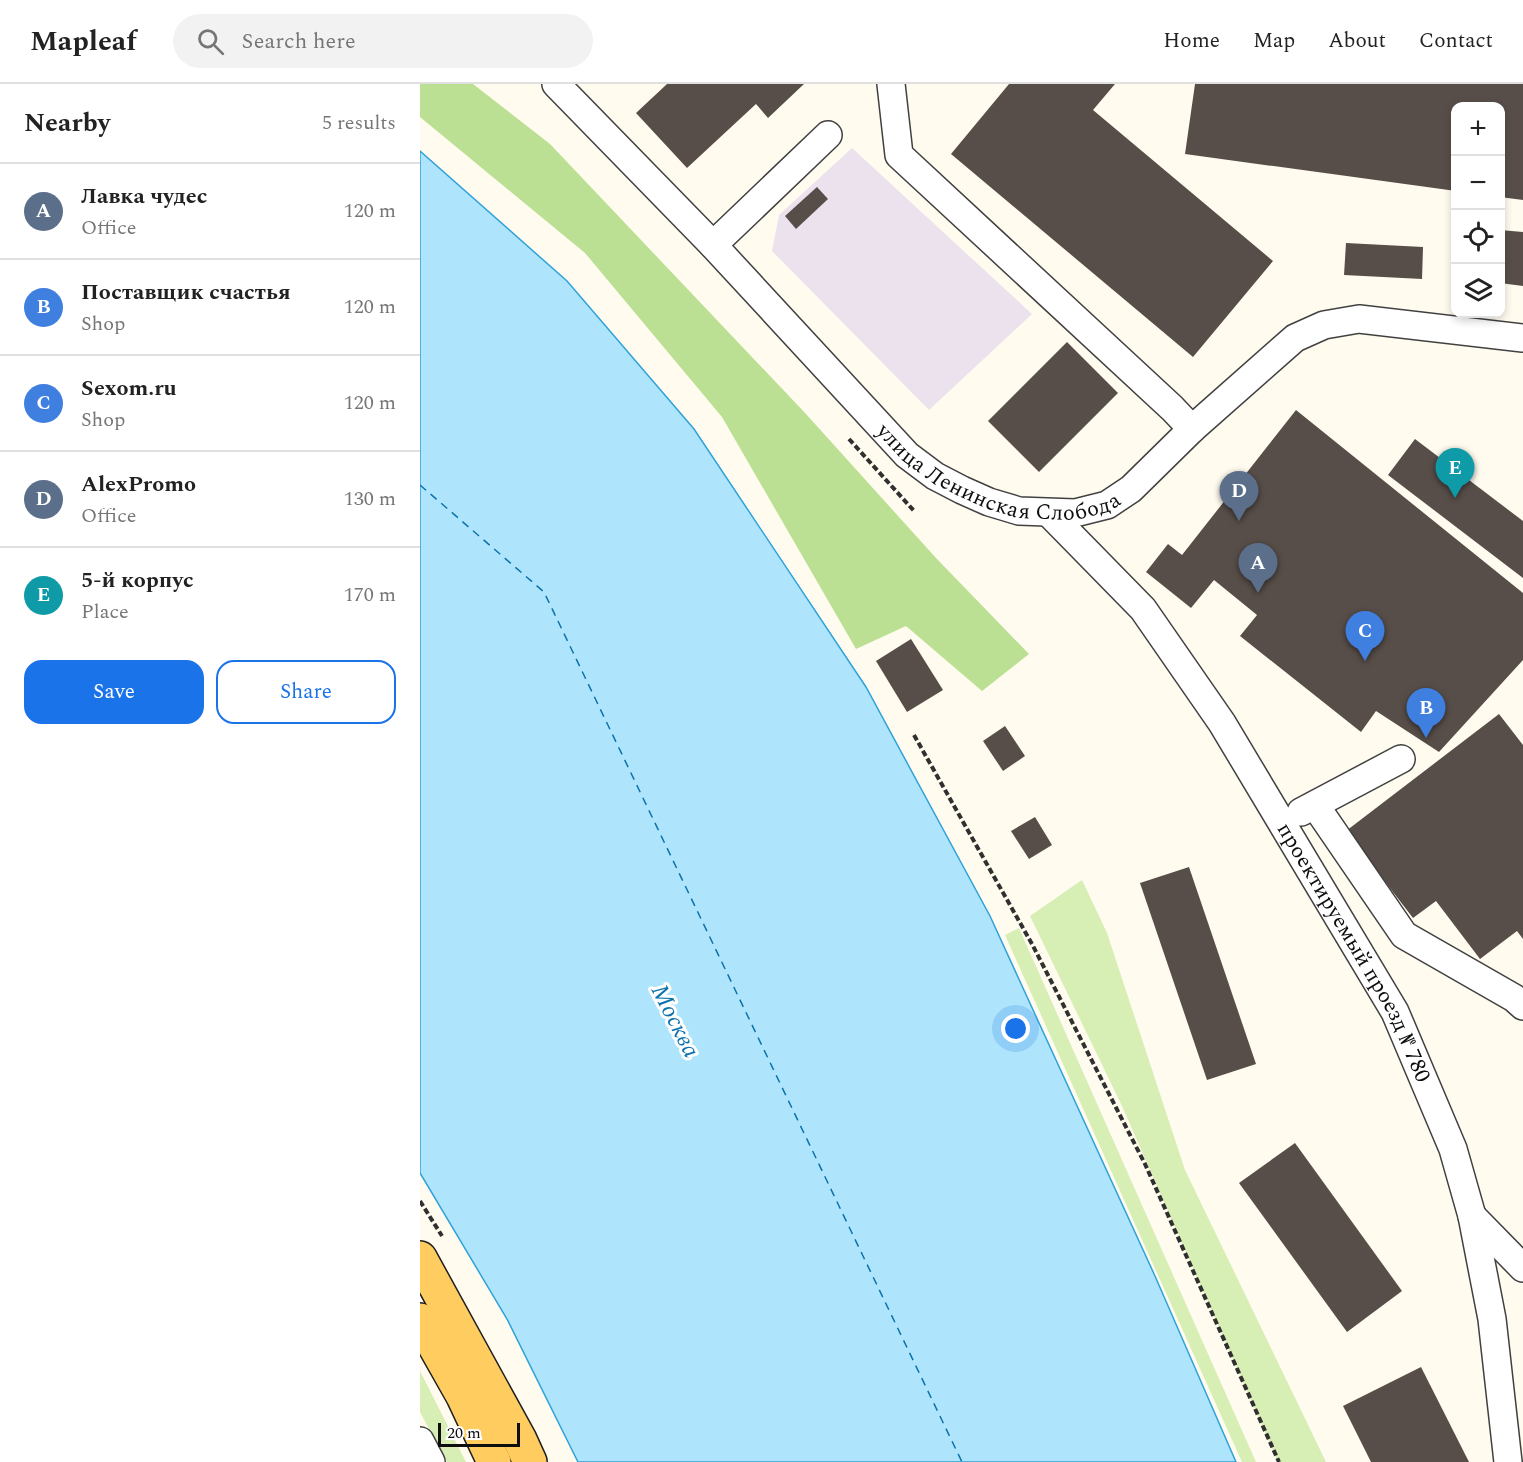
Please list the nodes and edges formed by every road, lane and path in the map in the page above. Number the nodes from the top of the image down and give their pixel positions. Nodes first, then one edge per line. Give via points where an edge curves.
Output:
1 (556, 84) edge
2 (891, 84) edge
3 (828, 135) dead end
4 (713, 245) junction
5 (1523, 338) edge
6 (1192, 429) junction
7 (849, 439) dead end
8 (915, 512) dead end
9 (1049, 513) junction
10 (914, 735) dead end
11 (1401, 759) dead end
12 (1315, 805) junction
13 (1281, 823) junction
14 (1523, 1006) edge
15 (1473, 1216) junction
16 (420, 1258) edge
17 (1523, 1268) edge
18 (420, 1320) edge
19 (420, 1441) edge
20 (431, 1462) edge
21 (494, 1462) edge
22 (530, 1462) edge
23 (1279, 1462) edge
24 (1508, 1462) edge

1 - 4 street, улица Ленинская Слобода
2 - 6 street via 899,154
3 - 4 street
4 - 9 street, улица Ленинская Слобода via 907,455 935,476 980,498 1019,511
5 - 6 street, улица Ленинская Слобода via 1359,319 1324,325 1294,338
6 - 9 street, улица Ленинская Слобода via 1131,489 1107,505 1075,513
7 - 8 path
9 - 13 street, проектируемый проезд № 780 via 1143,609 1222,723
10 - 23 path via 1032,944 1145,1164
11 - 12 street
12 - 13 street
12 - 14 street via 1404,935
13 - 15 street, проектируемый проезд № 780 via 1395,1012 1453,1149
15 - 17 street
15 - 24 street, проектируемый проезд № 780 via 1492,1318
16 - 22 main road
18 - 21 main road via 463,1396
19 - 20 street

